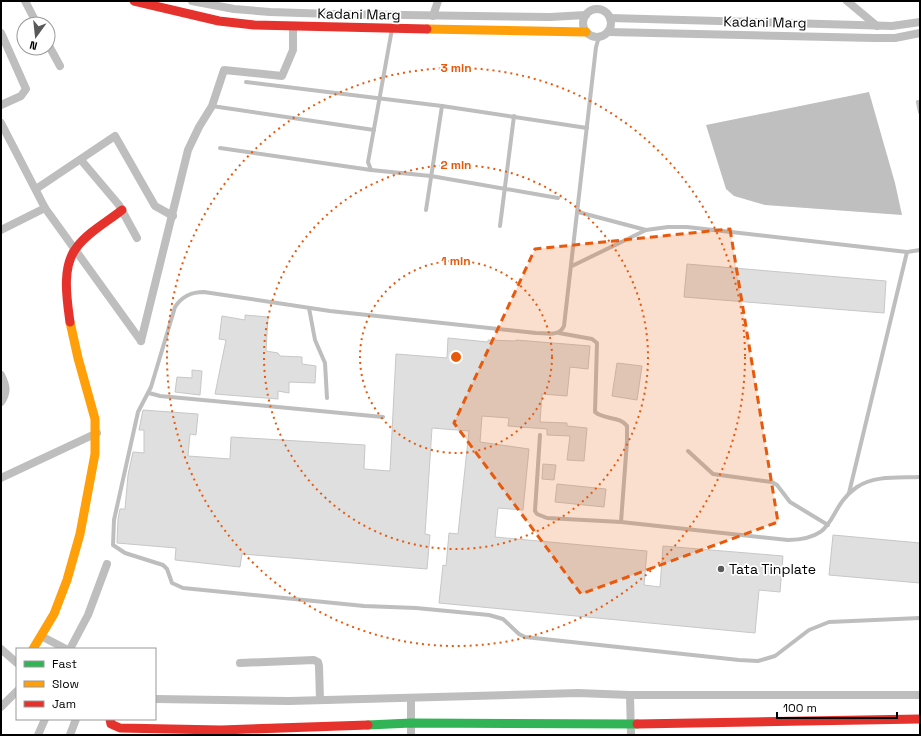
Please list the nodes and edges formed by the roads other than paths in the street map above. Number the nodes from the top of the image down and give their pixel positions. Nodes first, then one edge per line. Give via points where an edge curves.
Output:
1 (25, 1) edge
2 (134, 1) edge
3 (192, 1) edge
4 (438, 1) edge
5 (847, 1) edge
6 (586, 15) junction
7 (33, 16) edge
8 (434, 16) junction
9 (610, 18) junction
10 (920, 22) edge
11 (877, 26) junction
12 (293, 27) junction
13 (392, 28) junction
14 (586, 32) junction
15 (608, 32) junction
16 (1, 33) edge
17 (920, 33) edge
18 (599, 37) junction
19 (55, 56) edge
20 (60, 66) dead end
21 (246, 82) dead end
22 (379, 98) junction
23 (918, 102) dead end
24 (1, 105) edge
25 (212, 106) junction
26 (442, 106) junction
27 (920, 112) edge
28 (514, 116) junction
29 (1, 123) edge
30 (587, 128) junction
31 (374, 130) junction
32 (220, 148) dead end
33 (81, 160) junction
34 (371, 170) junction
35 (431, 176) junction
36 (506, 188) junction
37 (36, 189) junction
38 (558, 198) dead end
39 (45, 208) junction
40 (122, 210) junction
41 (426, 210) dead end
42 (578, 212) junction
43 (173, 216) junction
44 (500, 226) dead end
45 (1, 230) edge
46 (646, 230) junction
47 (137, 238) dead end
48 (75, 248) junction
49 (920, 250) edge
50 (907, 252) junction
51 (572, 266) junction
52 (309, 308) junction
53 (559, 332) junction
54 (1, 375) edge
55 (149, 393) junction
56 (327, 398) dead end
57 (1, 402) edge
58 (383, 417) dead end
59 (97, 433) junction
60 (540, 435) dead end
61 (688, 451) dead end
62 (920, 477) edge
63 (1, 478) edge
64 (849, 494) junction
65 (621, 522) junction
66 (828, 524) junction
67 (107, 564) dead end
68 (920, 618) edge
69 (41, 636) junction
70 (34, 648) edge
71 (64, 648) edge
72 (71, 648) edge
73 (2, 652) edge
74 (16, 662) edge
75 (240, 663) dead end
76 (16, 692) edge
77 (630, 695) junction
78 (920, 695) edge
79 (411, 698) junction
80 (156, 700) edge
81 (320, 700) junction
82 (1, 707) edge
83 (920, 719) edge
84 (45, 720) edge
85 (76, 720) edge
86 (110, 720) edge
87 (411, 723) junction
88 (631, 724) junction
89 (38, 735) edge
90 (70, 735) edge
91 (411, 735) edge
92 (631, 735) edge

1 - 7 street
2 - 12 street, Kadani Marg via 219,21
3 - 8 street, Kadani Marg via 234,9 270,12
4 - 8 street
5 - 11 street
6 - 8 street, Kadani Marg
6 - 9 street via 597,9 605,12
6 - 14 street via 583,24
9 - 11 street, Kadani Marg
9 - 15 street
10 - 11 street, Kadani Marg
12 - 13 street, Kadani Marg
12 - 25 street via 293,50 282,76 224,70
13 - 14 street, Kadani Marg
13 - 22 lane
14 - 18 street
15 - 17 street, Kadani Marg via 874,38 895,38
15 - 18 street
16 - 24 street via 26,89 21,96
18 - 30 lane
19 - 20 street
21 - 22 lane
22 - 26 lane
22 - 31 lane
23 - 27 lane
25 - 31 lane
25 - 43 street via 188,150
26 - 28 lane
26 - 35 lane
28 - 30 lane
28 - 36 lane
29 - 37 street
30 - 42 lane
31 - 34 lane via 368,162
32 - 34 lane
33 - 37 street
33 - 40 street
33 - 43 street via 115,136 155,206
34 - 35 lane
35 - 36 lane
35 - 41 lane
36 - 38 lane
36 - 44 lane
37 - 39 street
39 - 45 street
39 - 48 street
40 - 47 street
40 - 48 street
42 - 46 lane
42 - 51 lane
43 - 48 street via 141,341
46 - 50 lane via 688,227
46 - 51 lane
48 - 59 street via 69,265 67,295 71,330
49 - 50 lane
50 - 64 lane
51 - 53 lane via 564,326
52 - 53 lane via 536,333
52 - 55 lane via 204,292 187,295 179,301 176,308
52 - 56 lane via 315,340 325,363
53 - 65 lane via 592,339 597,343 595,412 621,421 627,426
54 - 57 street via 7,386
55 - 58 lane
55 - 68 lane via 138,412 119,492 112,541 120,550 163,565 172,583 177,587 364,606 489,615 502,618 525,637 758,661 775,656 809,630 829,622
59 - 63 street
59 - 69 street via 80,533 56,610
60 - 65 lane via 535,505 537,514 547,518
61 - 66 lane via 713,474 772,482 790,502
62 - 64 lane via 874,480
64 - 66 lane
65 - 66 lane via 788,540 814,537
67 - 72 street via 88,615
69 - 70 street
69 - 71 street
73 - 74 street
75 - 81 street via 314,660 320,666
76 - 82 street
77 - 78 street
77 - 79 street via 578,693
77 - 88 street
79 - 81 street
79 - 87 street
80 - 81 street
83 - 88 street
84 - 89 street
85 - 90 street
86 - 87 street via 114,727 221,730
87 - 88 street
87 - 91 street
88 - 92 street

